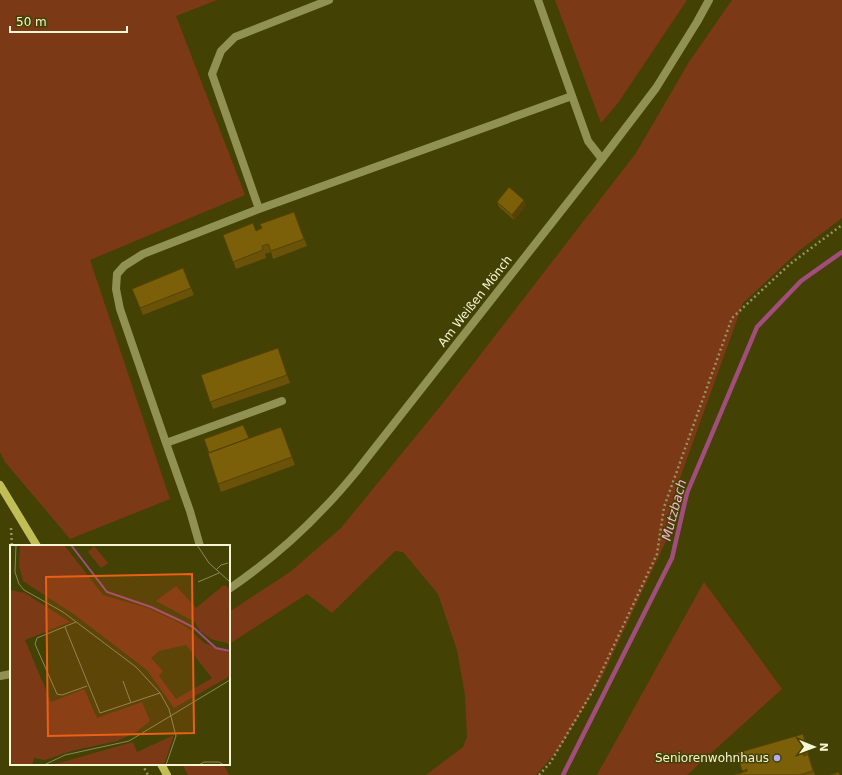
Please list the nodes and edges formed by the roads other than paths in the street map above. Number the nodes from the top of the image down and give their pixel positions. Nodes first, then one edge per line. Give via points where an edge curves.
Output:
1 (329, 0) edge
2 (538, 0) edge
3 (709, 0) edge
4 (572, 96) junction
5 (602, 159) junction
6 (259, 209) junction
7 (282, 401) dead end
8 (166, 443) junction
9 (0, 485) edge
10 (36, 545) edge
11 (200, 545) edge
12 (230, 588) edge
13 (10, 674) edge
14 (0, 676) edge
15 (162, 765) edge
16 (167, 775) edge

1 - 6 street via 235,37 221,52 212,74
2 - 4 street
3 - 5 street, Am Weißen Mönch via 656,88
4 - 5 street via 588,140
4 - 6 street
5 - 12 street, Am Weißen Mönch via 356,472 297,535
6 - 8 street via 143,254 124,266 117,274 116,289 120,310
7 - 8 street
8 - 11 street
9 - 10 main road
13 - 14 street
15 - 16 main road

